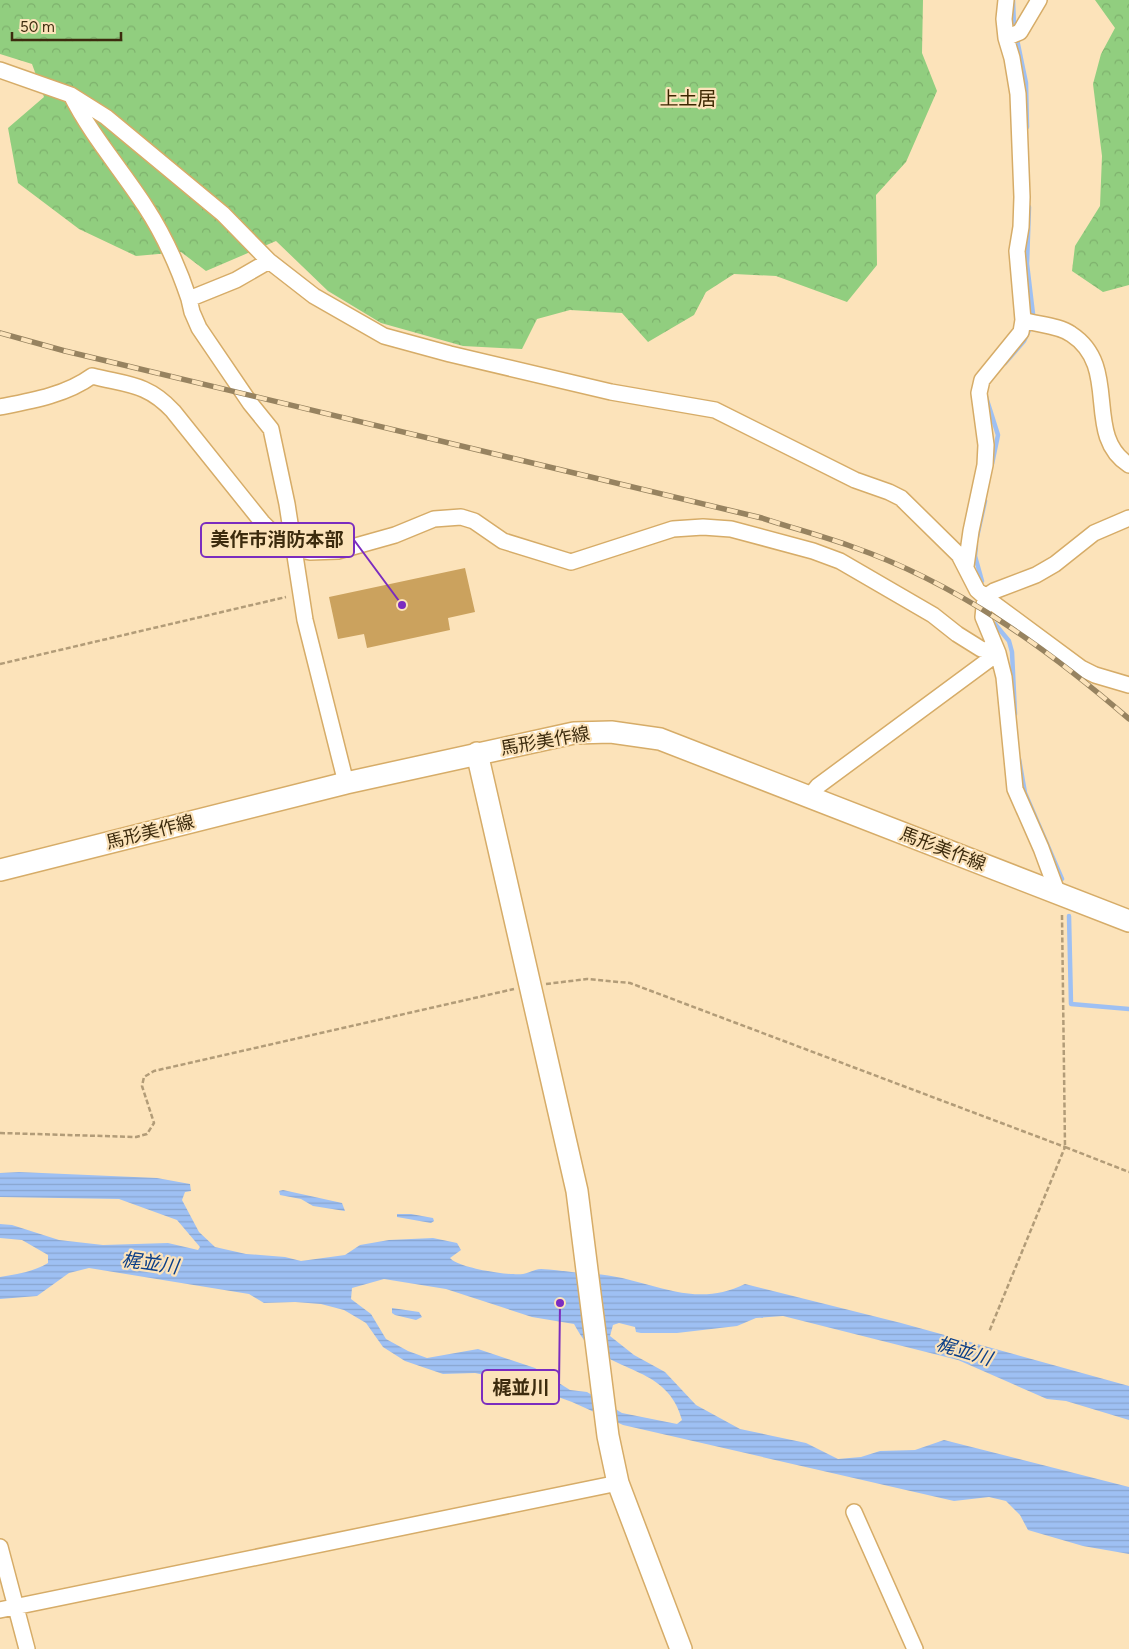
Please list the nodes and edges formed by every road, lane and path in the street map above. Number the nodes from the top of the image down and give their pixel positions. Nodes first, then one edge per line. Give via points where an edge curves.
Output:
1 (1006, 0) edge
2 (1039, 0) edge
3 (1006, 38) junction
4 (0, 70) edge
5 (71, 95) junction
6 (269, 262) junction
7 (189, 299) junction
8 (1023, 320) junction
9 (0, 408) edge
10 (1129, 465) edge
11 (1129, 518) edge
12 (295, 549) junction
13 (966, 566) junction
14 (300, 594) junction
15 (985, 598) junction
16 (998, 653) junction
17 (0, 664) edge
18 (1129, 685) edge
19 (477, 754) junction
20 (346, 783) junction
21 (809, 797) junction
22 (0, 870) edge
23 (1058, 894) junction
24 (1129, 921) edge
25 (531, 986) junction
26 (0, 1132) edge
27 (1065, 1147) junction
28 (1129, 1172) edge
29 (989, 1332) dead end
30 (618, 1483) junction
31 (854, 1512) dead end
32 (0, 1547) edge
33 (15, 1607) junction
34 (0, 1610) edge
35 (27, 1649) edge
36 (681, 1649) edge
37 (915, 1649) edge

1 - 3 street
2 - 3 street via 1020,32
3 - 8 street via 1018,94 1022,217 1017,250
4 - 5 street
5 - 6 street via 106,118 223,214
5 - 7 street via 82,117 150,215 178,265
6 - 7 street
6 - 13 street via 314,296 384,336 611,392 715,410 855,480 902,498
7 - 12 street via 200,328 271,429
8 - 10 street via 1070,333 1089,351 1100,377 1100,402 1107,436 1115,452
8 - 13 street via 1021,332 982,380 979,393 986,445 985,465
9 - 12 street via 50,396 92,376 147,389 173,411 262,522
11 - 15 street via 1094,534 1036,575 994,591
12 - 14 street
12 - 16 street via 338,551 395,535 434,519 461,518 474,522 503,541 571,562 673,529 731,529 813,551 840,562 933,615 981,648
13 - 15 street via 977,590
14 - 17 path
14 - 20 street
15 - 16 street via 983,617
15 - 18 street via 1081,668
16 - 21 street via 818,786
16 - 23 street via 1004,677 1015,789
19 - 20 main road, 馬形美作線
19 - 21 main road, 馬形美作線 via 574,733 611,732 660,739
19 - 25 main road
20 - 22 main road, 馬形美作線
21 - 23 main road, 馬形美作線
23 - 24 main road, 馬形美作線
23 - 27 path via 1062,913
25 - 26 path via 154,1071 144,1077 142,1086 154,1123 147,1134 136,1137
25 - 27 path via 588,979 630,983
25 - 30 main road via 577,1191 608,1436
27 - 28 path
27 - 29 path
30 - 33 street
30 - 36 main road
31 - 37 street
32 - 33 street
33 - 34 street
33 - 35 street

